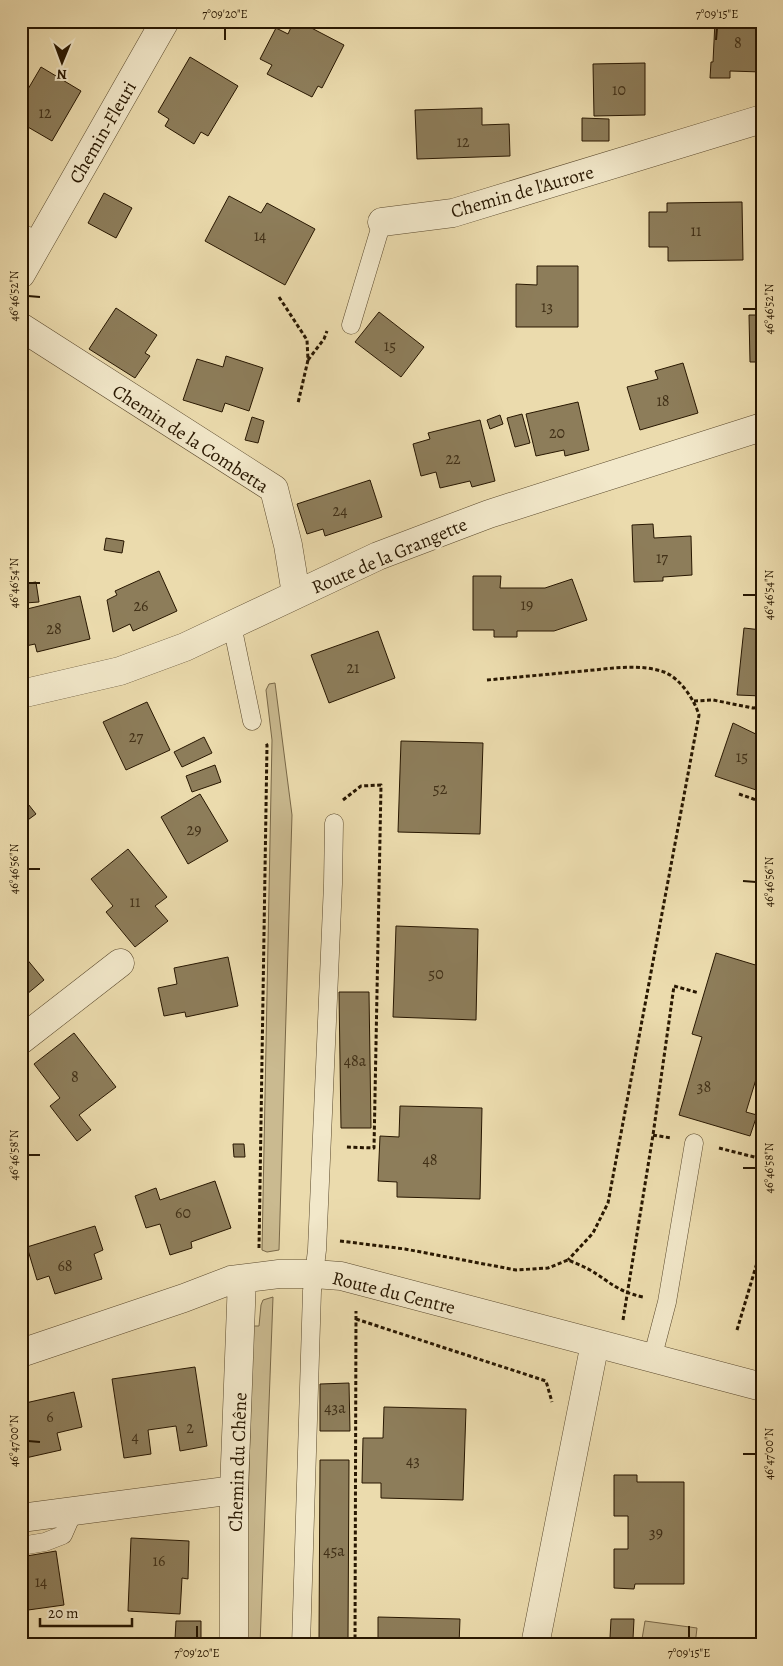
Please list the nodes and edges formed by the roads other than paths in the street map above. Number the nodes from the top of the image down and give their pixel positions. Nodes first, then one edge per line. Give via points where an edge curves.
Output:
1 (165, 21) edge
2 (762, 119) edge
3 (382, 222) joint
4 (30, 237) edge
5 (21, 274) edge
6 (352, 325) dead end
7 (21, 327) edge
8 (762, 427) edge
9 (296, 594) junction
10 (232, 625) junction
11 (21, 694) edge
12 (252, 721) road end
13 (334, 823) road end
14 (120, 963) dead end
15 (21, 1040) edge
16 (694, 1143) dead end
17 (314, 1274) junction
18 (252, 1277) junction
19 (607, 1347) junction
20 (21, 1353) edge
21 (652, 1359) junction
22 (762, 1387) edge
23 (234, 1490) junction
24 (73, 1512) junction
25 (21, 1518) edge
26 (21, 1546) edge
27 (234, 1645) edge
28 (301, 1645) edge
29 (535, 1645) edge

1 - 4 street, Chemin-Fleuri
2 - 3 street, Chemin de l'Aurore via 453,213
3 - 6 lane, Chemin de l'Aurore
4 - 5 street, Chemin-Fleuri
7 - 9 street, Chemin de la Combetta via 274,489
8 - 9 street, Route de la Grangette via 489,514 378,556
9 - 10 street, Route de la Grangette
10 - 11 street, Route de la Grangette via 185,647 120,670
10 - 12 lane
13 - 17 lane
14 - 15 street
16 - 21 lane via 667,1302
17 - 18 street, Route du Centre
17 - 19 street, Route du Centre via 341,1276
17 - 28 lane
18 - 20 street, Route du Centre via 231,1280
18 - 23 street, Chemin du Chêne
19 - 21 street, Route du Centre
19 - 29 street
21 - 22 street, Route du Centre
23 - 24 street
23 - 27 street, Chemin du Chêne
24 - 25 street
24 - 26 lane via 63,1535

